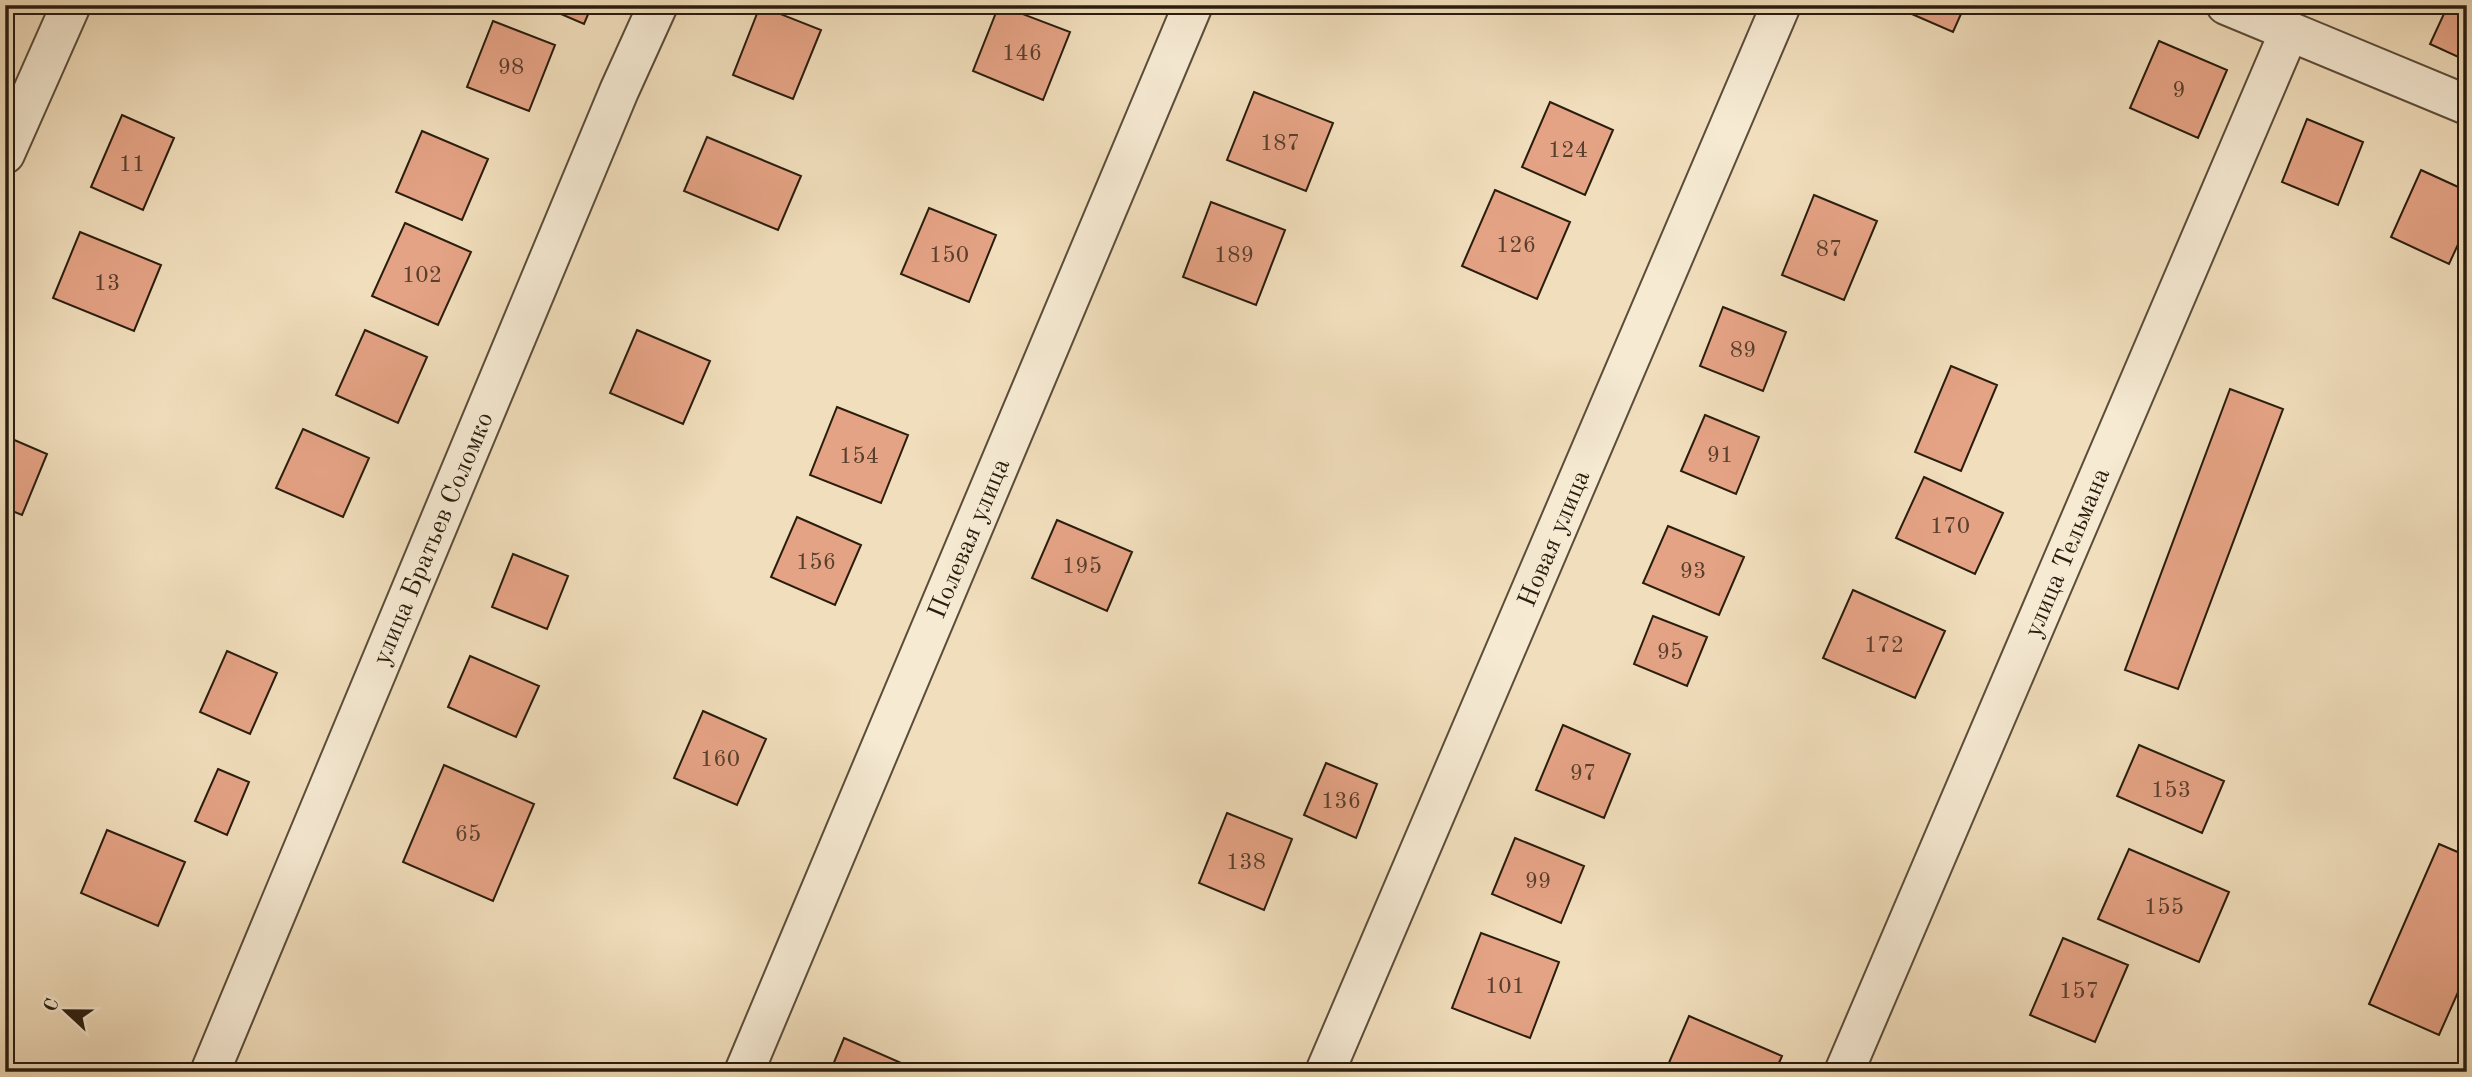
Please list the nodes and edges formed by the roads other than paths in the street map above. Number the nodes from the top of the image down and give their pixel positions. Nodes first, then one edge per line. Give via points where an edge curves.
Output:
1 (71, 5) edge
2 (658, 5) edge
3 (1193, 5) edge
4 (1781, 5) edge
5 (2226, 5) edge
6 (2289, 32) junction
7 (2467, 105) edge
8 (5, 154) edge
9 (209, 1072) edge
10 (744, 1072) edge
11 (1325, 1072) edge
12 (1844, 1072) edge

1 - 8 street
2 - 9 street, улица Братьев Соломко
3 - 10 street, Полевая улица
4 - 11 street, Новая улица
5 - 6 street
6 - 7 street
6 - 12 street, улица Тельмана

